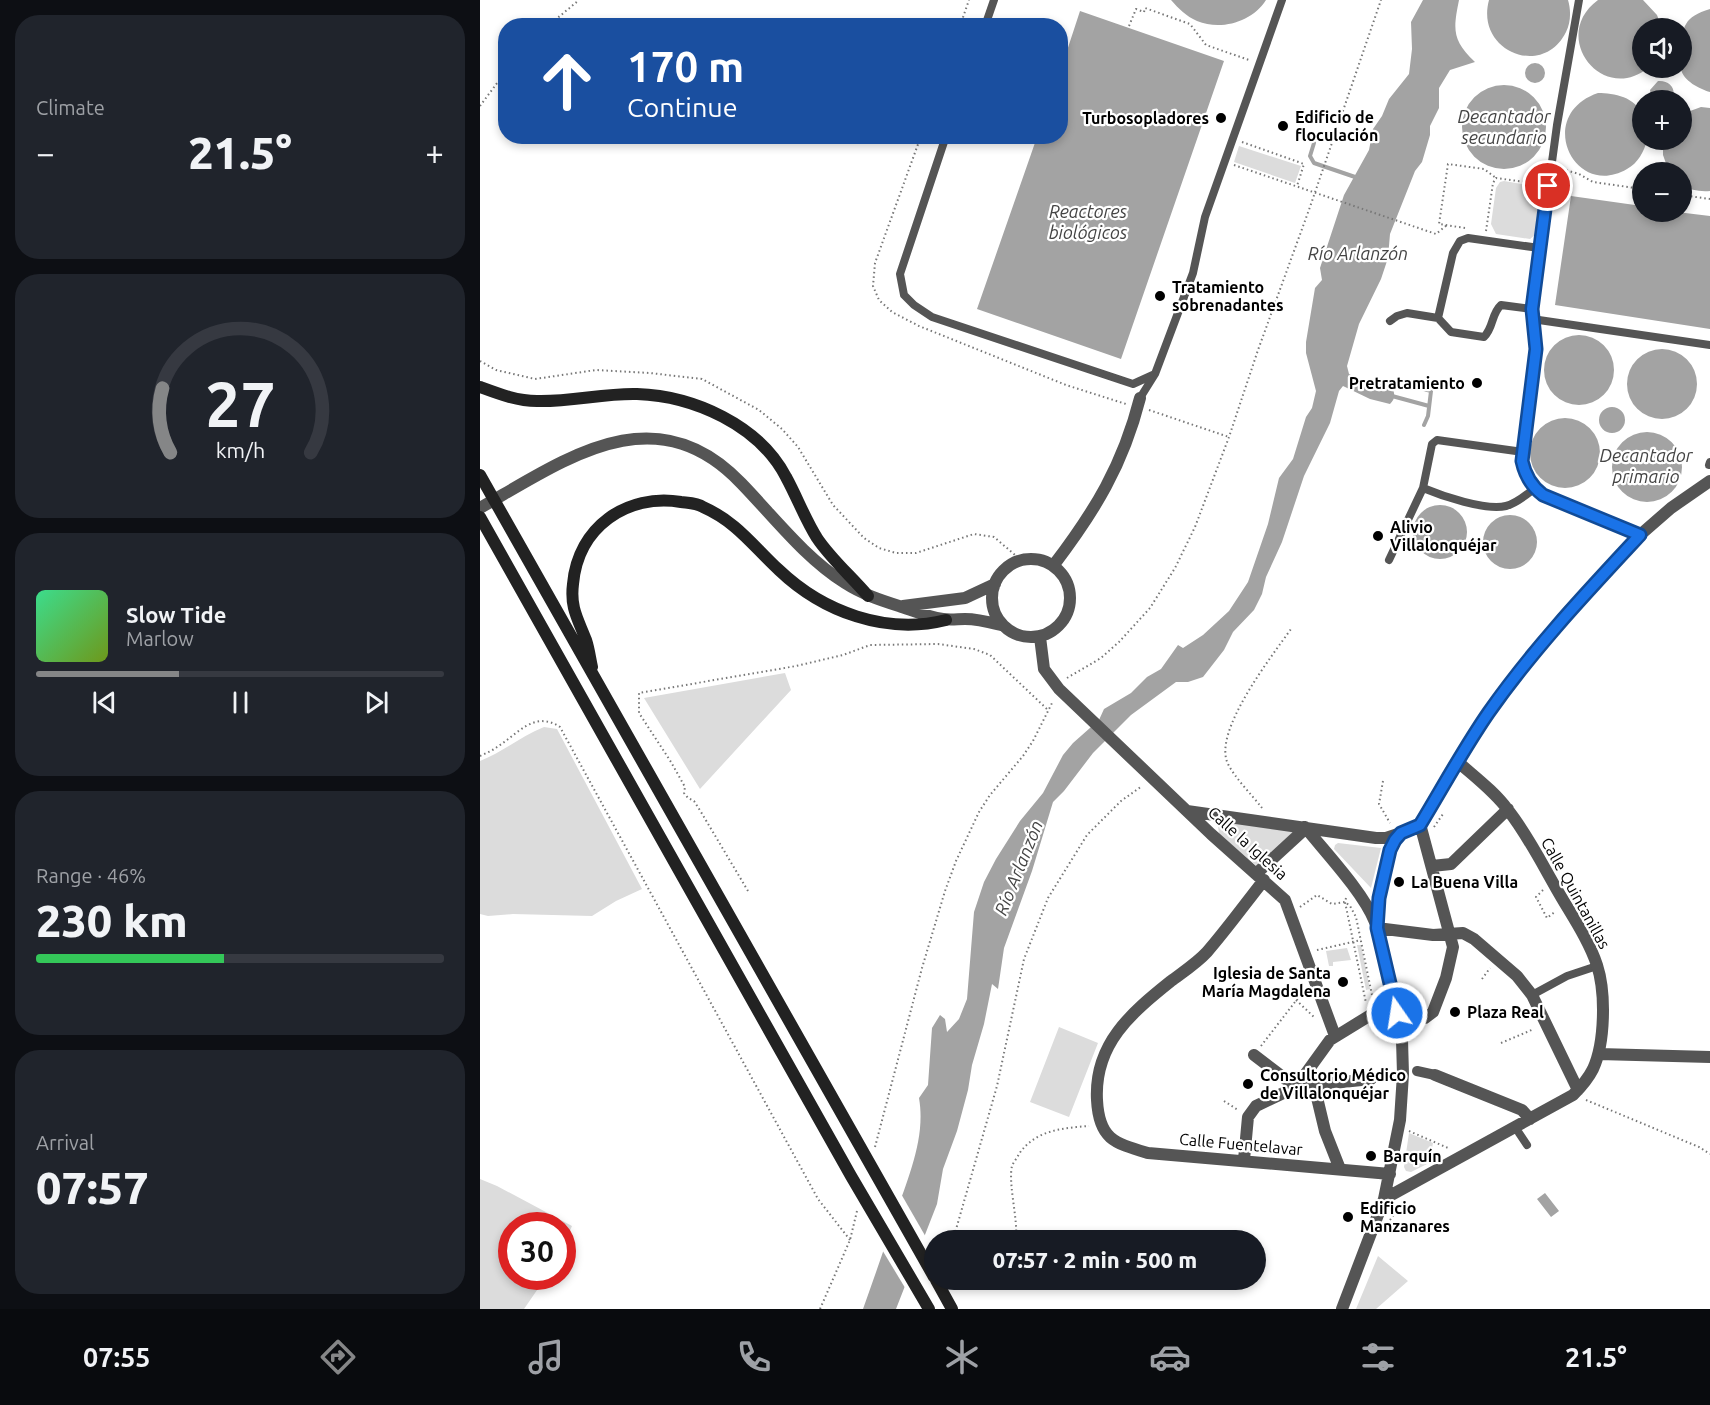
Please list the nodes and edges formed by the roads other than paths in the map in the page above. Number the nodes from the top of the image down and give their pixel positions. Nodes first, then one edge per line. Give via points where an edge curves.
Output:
1 (994, 0) edge
2 (1282, 0) edge
3 (1579, 0) edge
4 (988, 18) edge
5 (943, 144) edge
6 (1539, 248) junction
7 (1532, 309) junction
8 (1438, 318) junction
9 (1532, 319) junction
10 (1390, 321) dead end
11 (1710, 345) edge
12 (1155, 374) junction
13 (480, 387) edge
14 (1139, 403) joint
15 (1523, 452) junction
16 (480, 475) edge
17 (1710, 481) edge
18 (1423, 488) junction
19 (1535, 488) junction
20 (480, 507) edge
21 (480, 517) edge
22 (1640, 535) junction
23 (1389, 560) dead end
24 (1053, 566) junction
25 (995, 584) junction
26 (868, 596) junction
27 (899, 606) junction
28 (946, 620) junction
29 (1001, 625) junction
30 (1040, 637) junction
31 (594, 679) junction
32 (1458, 762) junction
33 (1508, 809) junction
34 (1187, 811) junction
35 (1220, 816) junction
36 (1305, 828) junction
37 (1421, 829) junction
38 (1335, 832) junction
39 (1211, 834) junction
40 (1393, 836) junction
41 (1324, 852) junction
42 (1432, 866) junction
43 (1261, 877) junction
44 (1379, 894) junction
45 (1360, 896) junction
46 (1377, 928) junction
47 (1451, 934) junction
48 (1597, 966) junction
49 (1390, 983) junction
50 (1532, 995) junction
51 (1382, 1008) junction
52 (1398, 1019) junction
53 (1335, 1036) junction
54 (1599, 1054) junction
55 (1254, 1055) road end
56 (1710, 1057) edge
57 (1417, 1071) dead end
58 (1435, 1075) joint
59 (1371, 1079) dead end
60 (1299, 1083) junction
61 (1314, 1085) junction
62 (1576, 1092) junction
63 (1530, 1119) junction
64 (1520, 1133) dead end
65 (1527, 1145) dead end
66 (1244, 1160) junction
67 (1340, 1168) junction
68 (1390, 1174) junction
69 (1384, 1199) junction
70 (924, 1258) edge
71 (942, 1290) edge
72 (930, 1309) edge
73 (952, 1309) edge
74 (1342, 1309) edge

1 - 4 lane
2 - 12 lane via 1205,217 1193,273
3 - 6 lane
5 - 12 lane via 900,274 904,294 914,305 932,316 1115,379 1133,384
6 - 7 lane
6 - 8 lane via 1468,238 1460,241
7 - 8 lane via 1502,305 1484,337 1450,332
7 - 9 lane
8 - 10 lane via 1407,313
9 - 11 lane
9 - 15 lane via 1536,349
12 - 14 lane
13 - 26 main road via 507,397 537,401 612,393 644,394 674,399 723,417 770,452 818,539
14 - 24 street via 1125,449 1105,490
15 - 18 lane via 1437,440 1432,444
15 - 19 lane via 1524,471
16 - 31 main road
17 - 22 street
18 - 19 lane via 1444,497 1504,507
18 - 23 lane
19 - 22 lane via 1571,508
20 - 26 street via 597,446 657,438 691,446 717,461 820,564
21 - 72 main road
22 - 32 street via 1566,614 1488,713
24 - 25 street via 1046,561 1021,560 1007,567
24 - 30 street via 1065,577 1071,602 1061,625
25 - 27 street via 965,598
25 - 29 street via 993,607
26 - 27 street
27 - 28 street
28 - 29 street
28 - 31 main road via 921,625 894,624 843,612 796,585 725,518 700,505 646,501 624,508 602,524 578,561 573,611 587,642
29 - 30 street via 1016,635
30 - 34 street, Calle la Iglesia via 1044,669 1059,689
31 - 70 main road
32 - 33 street, Calle Quintanillas
32 - 37 street
33 - 42 street via 1451,864
33 - 48 street, Calle Quintanillas via 1562,897
34 - 35 street
34 - 39 street, Calle la Iglesia
35 - 36 street
35 - 39 street via 1211,823
36 - 38 street
36 - 41 street
36 - 43 street
37 - 40 street
37 - 42 street
38 - 40 street
38 - 41 street via 1328,836
39 - 43 street, Calle la Iglesia
40 - 44 street
41 - 45 street
42 - 47 street
43 - 53 street, Calle la Iglesia via 1291,911
43 - 66 street, Calle Fuentelavar via 1207,952 1145,1002 1114,1035 1099,1066 1096,1084 1101,1124 1112,1140 1148,1153
44 - 45 street via 1373,898
44 - 46 street
45 - 46 street
46 - 47 street
46 - 49 street
47 - 50 street via 1468,935 1517,976
47 - 52 street via 1452,960 1433,1012 1425,1018
48 - 50 lane via 1567,976
48 - 54 street, Calle Quintanillas via 1602,1011
49 - 51 street
49 - 52 street
50 - 62 street
51 - 52 street via 1392,1009
51 - 53 street
52 - 68 street via 1404,1051 1403,1074
53 - 60 street
54 - 56 street
54 - 62 street, Calle Quintanillas via 1593,1070
55 - 60 street
57 - 58 street
58 - 63 street via 1522,1110
59 - 61 street
60 - 61 street
60 - 66 street via 1251,1111
61 - 67 street via 1325,1131
62 - 63 street, Calle Quintanillas
63 - 69 street, Calle Quintanillas
64 - 65 lane
66 - 67 street, Calle Fuentelavar
67 - 68 street, Calle Fuentelavar
68 - 69 street
69 - 74 street
71 - 73 main road

